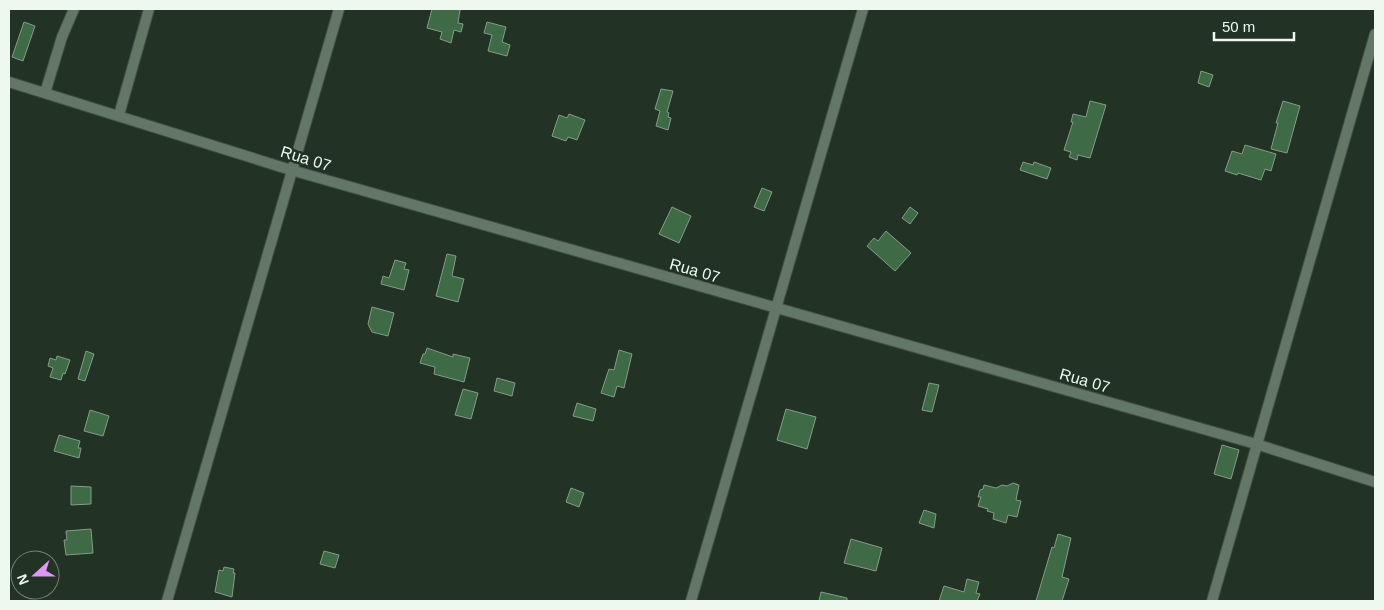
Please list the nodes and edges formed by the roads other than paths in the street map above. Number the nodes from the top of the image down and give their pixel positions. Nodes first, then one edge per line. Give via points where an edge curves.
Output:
1 (74, 9) edge
2 (149, 9) edge
3 (339, 9) edge
4 (863, 9) edge
5 (1375, 34) edge
6 (9, 82) edge
7 (45, 93) junction
8 (118, 115) junction
9 (291, 170) junction
10 (776, 309) junction
11 (1256, 444) junction
12 (1375, 482) edge
13 (167, 601) edge
14 (691, 601) edge
15 (1212, 601) edge

1 - 7 street
2 - 8 street
3 - 9 street
4 - 10 street
5 - 11 street
6 - 7 street, Rua 07
7 - 8 street, Rua 07
8 - 9 street, Rua 07
9 - 10 street, Rua 07
9 - 13 street
10 - 11 street, Rua 07
10 - 14 street
11 - 12 street, Rua 07
11 - 15 street

